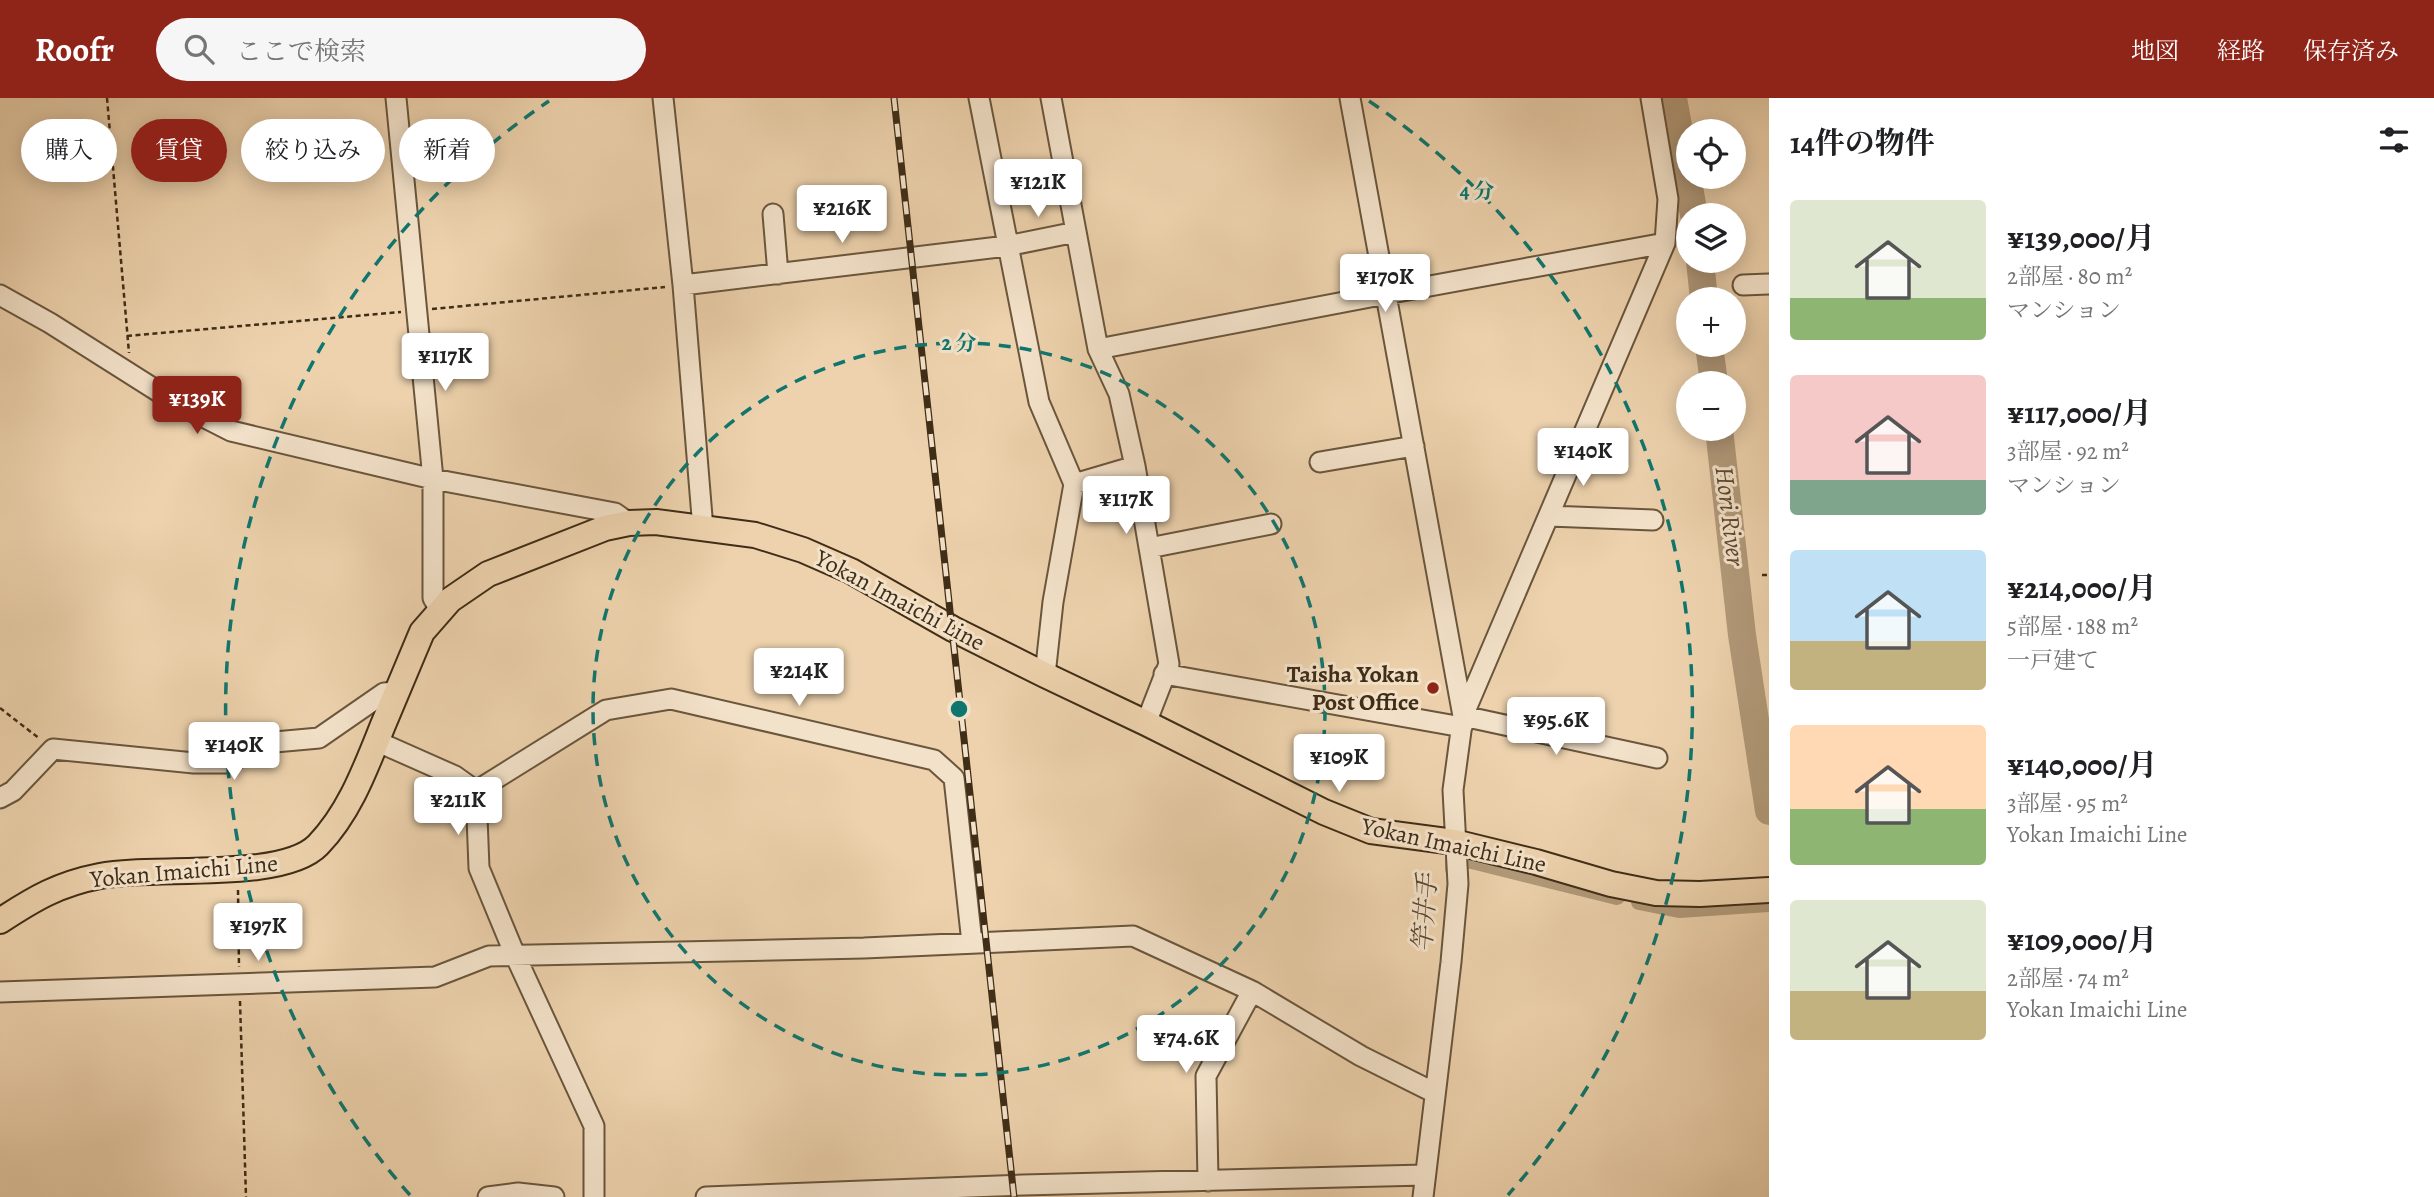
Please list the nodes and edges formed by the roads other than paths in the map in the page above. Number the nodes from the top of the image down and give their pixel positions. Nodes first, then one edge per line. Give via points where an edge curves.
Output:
1 (396, 98) edge
2 (663, 98) edge
3 (979, 98) edge
4 (1051, 98) edge
5 (1350, 98) edge
6 (1651, 98) edge
7 (773, 214) dead end
8 (1076, 232) junction
9 (1665, 243) junction
10 (1007, 246) junction
11 (778, 274) junction
12 (1769, 284) edge
13 (683, 285) junction
14 (1743, 285) dead end
15 (1386, 294) junction
16 (0, 295) edge
17 (1098, 349) junction
18 (1413, 446) junction
19 (1320, 462) dead end
20 (1135, 466) junction
21 (433, 479) junction
22 (1074, 484) junction
23 (1549, 516) junction
24 (1653, 520) dead end
25 (629, 523) junction
26 (1271, 524) dead end
27 (703, 529) junction
28 (1149, 548) junction
29 (440, 610) junction
30 (1164, 674) junction
31 (1045, 675) junction
32 (396, 692) junction
33 (1462, 722) junction
34 (1146, 723) junction
35 (376, 741) junction
36 (1657, 758) dead end
37 (476, 791) junction
38 (0, 798) edge
39 (1454, 842) junction
40 (1768, 891) edge
41 (0, 921) edge
42 (972, 943) junction
43 (515, 955) junction
44 (1252, 991) junction
45 (0, 992) edge
46 (1435, 1093) junction
47 (1424, 1175) junction
48 (1208, 1181) junction
49 (488, 1197) edge
50 (554, 1197) edge
51 (594, 1197) edge
52 (706, 1197) edge
53 (1423, 1197) edge

1 - 21 street
2 - 13 street
3 - 10 street
4 - 8 street
5 - 15 street
6 - 9 street via 1668,199
7 - 11 street
8 - 10 street
8 - 17 street
9 - 15 street
9 - 23 street
10 - 11 street
10 - 22 street via 1039,401
11 - 13 street
12 - 14 street
13 - 27 street
15 - 17 street
15 - 18 street
16 - 21 street via 178,404 231,431
17 - 20 street via 1119,394
18 - 19 street
18 - 33 street
20 - 22 street
20 - 28 street
21 - 25 street via 615,513
21 - 29 street via 433,598
22 - 31 street
23 - 24 street
23 - 33 street
25 - 27 main road, Yokan Imaichi Line
25 - 29 main road, Yokan Imaichi Line via 604,528 488,574
26 - 28 street
27 - 31 main road, Yokan Imaichi Line via 755,535 851,570
28 - 30 street via 1169,664
29 - 32 main road, Yokan Imaichi Line via 422,632
30 - 33 street
30 - 34 street
31 - 34 main road, Yokan Imaichi Line
32 - 35 main road, Yokan Imaichi Line
32 - 38 street via 384,693 319,738 264,743 229,763 53,749 13,791
33 - 36 street
33 - 39 street via 1453,790
34 - 39 main road, Yokan Imaichi Line via 1371,831
35 - 37 street via 455,776
35 - 41 main road, Yokan Imaichi Line via 351,802 316,848 295,859 237,869 104,875 65,884
37 - 42 street via 606,710 671,699 934,760 954,778
37 - 43 street via 479,869
39 - 40 main road, Yokan Imaichi Line via 1656,893
39 - 46 street via 1458,884
42 - 43 street
42 - 44 street via 1133,936
43 - 45 street via 489,957 435,977
43 - 51 street via 594,1126
44 - 46 street via 1361,1056
44 - 48 street via 1206,1076
46 - 47 street
47 - 48 street
47 - 53 street
48 - 52 street
49 - 50 street via 517,1193

